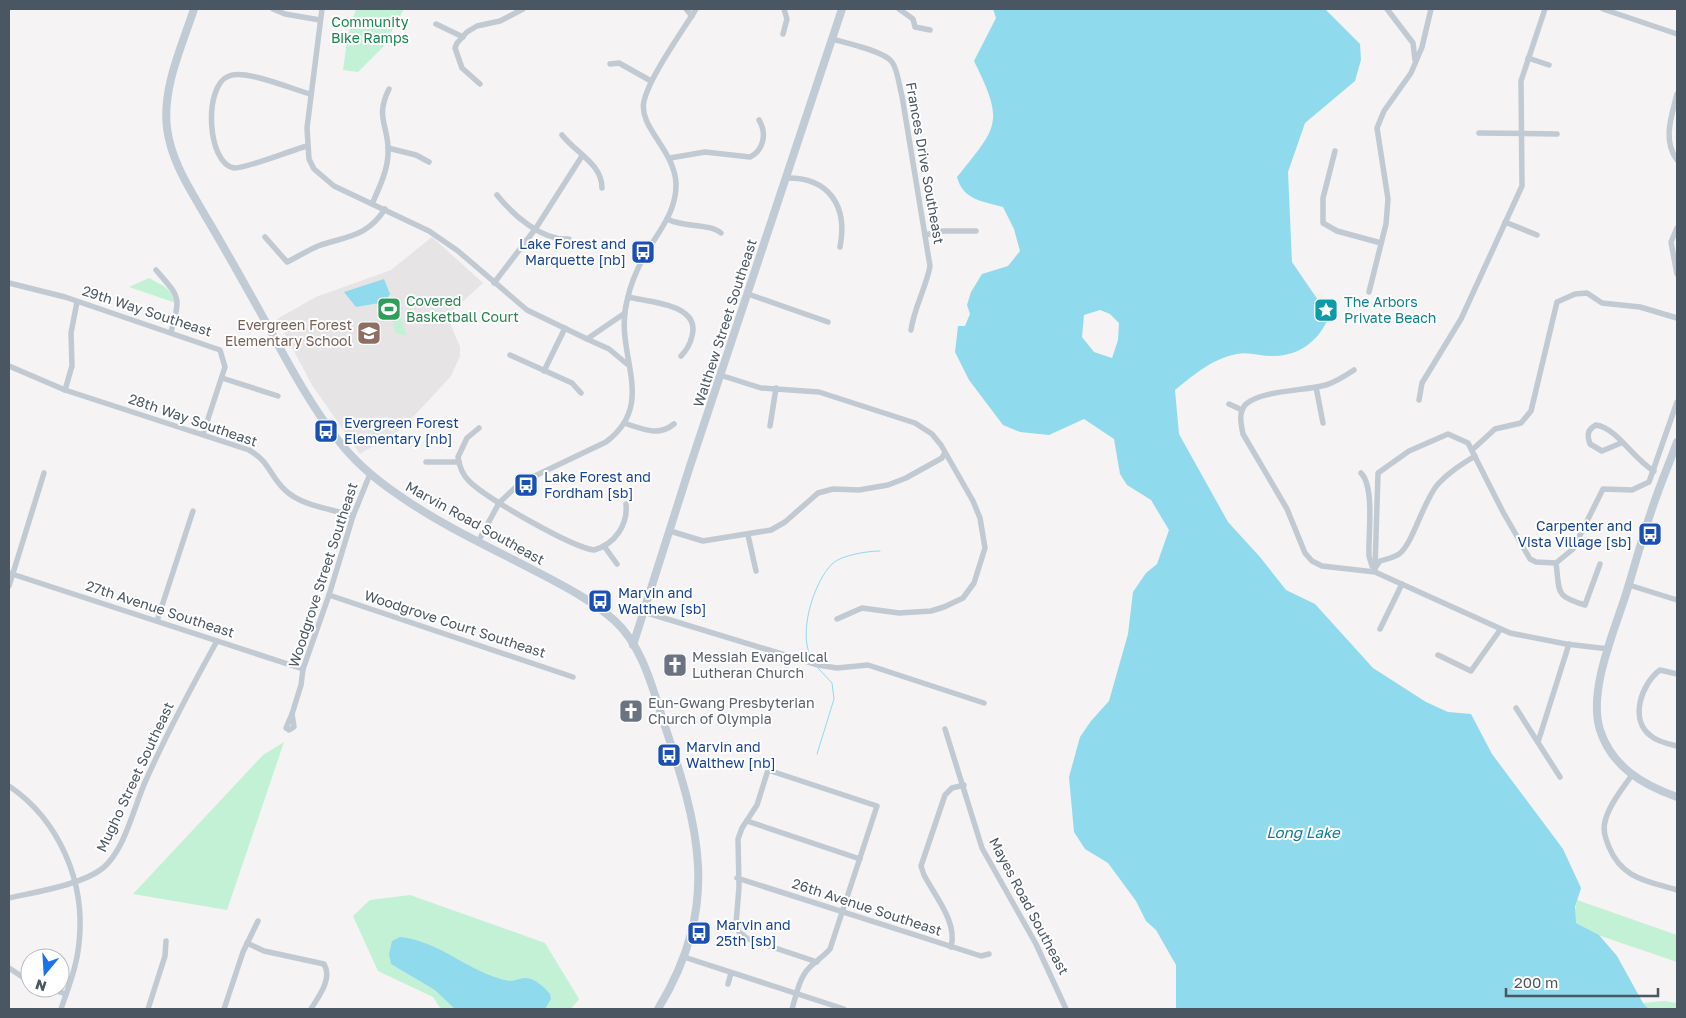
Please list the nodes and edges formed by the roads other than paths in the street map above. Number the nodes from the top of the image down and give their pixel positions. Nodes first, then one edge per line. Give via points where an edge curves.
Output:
1 (194, 9) edge
2 (273, 9) edge
3 (322, 9) edge
4 (523, 9) edge
5 (686, 9) edge
6 (696, 9) edge
7 (784, 9) edge
8 (842, 9) edge
9 (899, 9) edge
10 (1388, 9) edge
11 (1431, 9) edge
12 (1545, 9) edge
13 (1603, 9) edge
14 (692, 16) junction
15 (320, 20) junction
16 (436, 24) dead end
17 (930, 30) dead end
18 (783, 34) dead end
19 (1677, 34) edge
20 (463, 37) junction
21 (832, 39) junction
22 (1528, 58) junction
23 (1415, 62) junction
24 (610, 64) dead end
25 (1549, 65) dead end
26 (651, 82) junction
27 (480, 84) dead end
28 (389, 89) dead end
29 (310, 94) junction
30 (1677, 98) edge
31 (759, 120) dead end
32 (1479, 133) dead end
33 (1557, 134) dead end
34 (562, 135) dead end
35 (1523, 135) junction
36 (307, 146) junction
37 (388, 148) junction
38 (1335, 151) dead end
39 (582, 156) junction
40 (670, 158) junction
41 (1677, 160) edge
42 (429, 162) dead end
43 (786, 178) junction
44 (602, 188) dead end
45 (498, 195) dead end
46 (372, 204) junction
47 (385, 209) junction
48 (668, 219) junction
49 (1505, 222) junction
50 (536, 228) junction
51 (1677, 228) edge
52 (976, 231) dead end
53 (721, 233) dead end
54 (926, 234) junction
55 (1537, 235) dead end
56 (265, 237) dead end
57 (569, 239) dead end
58 (1381, 243) junction
59 (840, 247) dead end
60 (156, 270) dead end
61 (1677, 274) edge
62 (9, 282) edge
63 (494, 282) junction
64 (1368, 292) dead end
65 (748, 294) junction
66 (628, 297) junction
67 (77, 302) junction
68 (625, 313) junction
69 (1677, 318) edge
70 (828, 322) dead end
71 (565, 328) junction
72 (911, 330) dead end
73 (171, 332) junction
74 (587, 339) junction
75 (510, 355) dead end
76 (680, 356) dead end
77 (9, 366) edge
78 (628, 366) junction
79 (1354, 370) dead end
80 (544, 371) junction
81 (720, 375) junction
82 (222, 378) junction
83 (1316, 387) junction
84 (776, 388) junction
85 (65, 390) junction
86 (581, 393) dead end
87 (278, 396) dead end
88 (1420, 400) dead end
89 (1677, 402) edge
90 (1229, 404) dead end
91 (1242, 410) junction
92 (624, 423) junction
93 (1323, 423) dead end
94 (674, 424) dead end
95 (770, 426) dead end
96 (479, 428) dead end
97 (203, 434) junction
98 (1677, 442) edge
99 (1621, 443) junction
100 (1474, 453) junction
101 (944, 454) junction
102 (426, 462) dead end
103 (459, 462) junction
104 (1654, 471) junction
105 (44, 473) dead end
106 (1361, 473) dead end
107 (370, 474) junction
108 (499, 502) junction
109 (626, 504) dead end
110 (194, 511) dead end
111 (354, 516) junction
112 (670, 531) junction
113 (748, 535) junction
114 (479, 540) junction
115 (604, 546) junction
116 (1556, 563) junction
117 (617, 564) dead end
118 (1600, 564) dead end
119 (1375, 570) junction
120 (756, 572) dead end
121 (11, 574) edge
122 (1402, 584) junction
123 (1629, 584) junction
124 (9, 586) edge
125 (329, 595) junction
126 (1677, 600) edge
127 (644, 612) junction
128 (837, 619) dead end
129 (157, 621) junction
130 (1380, 629) dead end
131 (1500, 630) junction
132 (217, 641) junction
133 (1569, 644) junction
134 (633, 645) junction
135 (1609, 649) junction
136 (1438, 655) dead end
137 (303, 669) junction
138 (1677, 674) edge
139 (573, 677) dead end
140 (984, 703) dead end
141 (1516, 708) dead end
142 (292, 714) dead end
143 (945, 728) dead end
144 (1538, 742) junction
145 (1677, 746) edge
146 (1632, 775) junction
147 (1560, 777) dead end
148 (964, 785) junction
149 (9, 786) edge
150 (1677, 797) edge
151 (746, 821) junction
152 (860, 858) junction
153 (738, 878) junction
154 (75, 881) junction
155 (1677, 890) edge
156 (9, 898) edge
157 (842, 912) junction
158 (258, 921) dead end
159 (166, 941) dead end
160 (247, 943) junction
161 (951, 947) junction
162 (989, 954) dead end
163 (684, 957) junction
164 (817, 962) junction
165 (9, 968) edge
166 (732, 973) junction
167 (20, 975) edge
168 (70, 978) edge
169 (728, 984) dead end
170 (796, 994) junction
171 (148, 1009) edge
172 (227, 1009) edge
173 (311, 1009) edge
174 (658, 1009) edge
175 (792, 1009) edge
176 (844, 1009) edge
177 (1066, 1009) edge

1 - 107 street, Marvin Road Southeast via 168,96 166,119 172,152 202,211 320,414 338,442
2 - 15 street
3 - 15 street
4 - 20 street via 500,22 477,26
5 - 14 street
6 - 14 street
7 - 18 street via 787,19
8 - 21 street, Walthew Street Southeast
9 - 17 street via 913,18 915,27
10 - 23 street via 1413,43
11 - 23 street
12 - 22 street
13 - 19 street
14 - 26 street
15 - 29 street
16 - 20 street
20 - 27 street via 455,48 462,68
21 - 43 street, Walthew Street Southeast
21 - 54 street, Frances Drive Southeast via 892,61 902,96
22 - 25 street
22 - 35 street via 1521,81
23 - 58 street via 1412,73 1384,111 1377,128 1388,199
24 - 26 street via 619,63
26 - 40 street via 643,111 648,126
28 - 37 street via 382,107
29 - 36 street
29 - 36 street via 251,76 229,75 220,82 212,103 216,151 229,167 241,167
30 - 41 street via 1670,118 1669,136
31 - 40 street via 764,128 763,139 758,152 750,157 706,152
32 - 35 street
33 - 35 street
34 - 39 street
35 - 49 street via 1522,186
36 - 46 street via 309,159 321,176 334,186
37 - 42 street
37 - 46 street via 384,173
38 - 58 street via 1323,198 1323,223 1337,231
39 - 44 street via 599,173
39 - 50 street
40 - 48 street via 676,192
43 - 59 street via 812,180 831,192 840,214
43 - 65 street, Walthew Street Southeast
45 - 50 street via 508,208
46 - 47 street
47 - 56 street via 364,232 319,246 286,262
47 - 63 street via 442,239
48 - 53 street via 684,225 715,228
48 - 66 street via 640,264
49 - 55 street
49 - 88 street via 1460,319 1422,383
50 - 57 street via 554,238
50 - 63 street
51 - 61 street via 1671,242
52 - 54 street
54 - 72 street, Frances Drive Southeast via 930,266
58 - 64 street
60 - 73 street via 175,291 178,300
62 - 67 street, 29th Way Southeast
63 - 71 street via 527,310
65 - 70 street
65 - 81 street, Walthew Street Southeast
66 - 68 street
66 - 76 street via 689,315 693,332 687,349
67 - 73 street, 29th Way Southeast
67 - 85 street via 71,333 72,366
68 - 74 street
68 - 78 street via 623,335
69 - 100 street via 1640,307 1602,303 1587,293 1557,302 1531,411 1521,423 1495,429
71 - 74 street
71 - 80 street
73 - 82 street, 29th Way Southeast via 220,350 225,367
74 - 78 street via 609,349
75 - 80 street
77 - 85 street, 28th Way Southeast
78 - 92 street via 634,388
79 - 83 street via 1331,384
80 - 86 street via 572,383
81 - 84 street via 761,388
81 - 112 street, Walthew Street Southeast
82 - 87 street
82 - 97 street, 29th Way Southeast
83 - 91 street via 1258,398
83 - 93 street
84 - 95 street
84 - 101 street via 819,392 915,423 936,438 944,448
85 - 97 street, 28th Way Southeast
89 - 104 street
90 - 91 street
91 - 119 street via 1243,434 1287,509 1308,557 1322,566
92 - 94 street via 655,433
92 - 108 street via 606,442 526,479
96 - 103 street via 461,448
97 - 111 street, 28th Way Southeast via 257,455 285,491
98 - 123 street
99 - 99 street via 1596,424 1590,428 1587,437 1595,450 1602,451
99 - 104 street
100 - 116 street via 1530,559 1544,564
100 - 119 street via 1438,484 1403,550 1393,558 1380,561
100 - 119 street via 1468,443 1448,434 1409,451 1378,473
101 - 113 street via 898,482 870,489 833,489 818,493 782,525
101 - 128 street via 973,501 985,540 978,572 968,593 954,603 931,611 899,613 862,608
102 - 103 street
103 - 108 street via 469,481
104 - 116 street via 1649,482 1632,490 1603,489 1573,549
105 - 121 street
106 - 119 street via 1370,492 1369,556
107 - 111 street, Woodgrove Street Southeast
107 - 114 street, Marvin Road Southeast via 407,501
108 - 114 street
108 - 115 street via 582,547 594,550
109 - 115 street via 625,522
110 - 129 street
111 - 125 street, Woodgrove Street Southeast
112 - 113 street via 703,541
112 - 127 street, Walthew Street Southeast
113 - 120 street
114 - 134 street, Marvin Road Southeast via 589,601 616,622
115 - 117 street
116 - 118 street via 1560,593 1566,599 1585,605
119 - 122 street
121 - 124 street
121 - 129 street, 27th Avenue Southeast
122 - 130 street
122 - 131 street
123 - 126 street
123 - 135 street
125 - 137 street, Woodgrove Street Southeast
125 - 139 street, Woodgrove Court Southeast
127 - 134 street, Walthew Street Southeast
127 - 140 street via 818,665 837,668 868,665
129 - 132 street, 27th Avenue Southeast
131 - 133 street
131 - 136 street via 1471,671
132 - 137 street, 27th Avenue Southeast
132 - 154 street, Mugho Street Southeast via 146,779 115,854 98,872
133 - 135 street
133 - 144 street
134 - 163 street, Marvin Road Southeast via 653,690 683,780 697,838 698,894
135 - 146 street via 1598,694 1600,729 1609,750
137 - 142 street, Woodgrove Street Southeast
138 - 145 street via 1660,670 1653,675 1645,686 1639,706 1639,720 1651,737
141 - 144 street
143 - 148 street, Mayes Road Southeast
144 - 147 street
146 - 150 street
146 - 155 street via 1606,817 1607,843 1625,871
148 - 161 street via 952,788 944,795 921,866 952,926
148 - 177 street, Mayes Road Southeast via 987,861 1036,944
149 - 154 street via 31,804 49,826 64,851
151 - 152 street
151 - 152 street via 757,805 768,770 877,806
151 - 153 street via 738,839
152 - 157 street
153 - 157 street, 26th Avenue Southeast
153 - 164 street via 736,924 739,932 748,939
154 - 156 street, Mugho Street Southeast
154 - 168 street via 80,910 79,943
157 - 161 street, 26th Avenue Southeast
157 - 164 street via 830,949
158 - 160 street
159 - 171 street via 165,956
160 - 172 street
160 - 173 street via 264,951 324,964 327,969 325,984
161 - 162 street, 26th Avenue Southeast via 981,956
163 - 166 street
163 - 174 street, Marvin Road Southeast
164 - 170 street via 805,974
165 - 167 street
166 - 169 street
166 - 170 street
170 - 175 street
170 - 176 street

